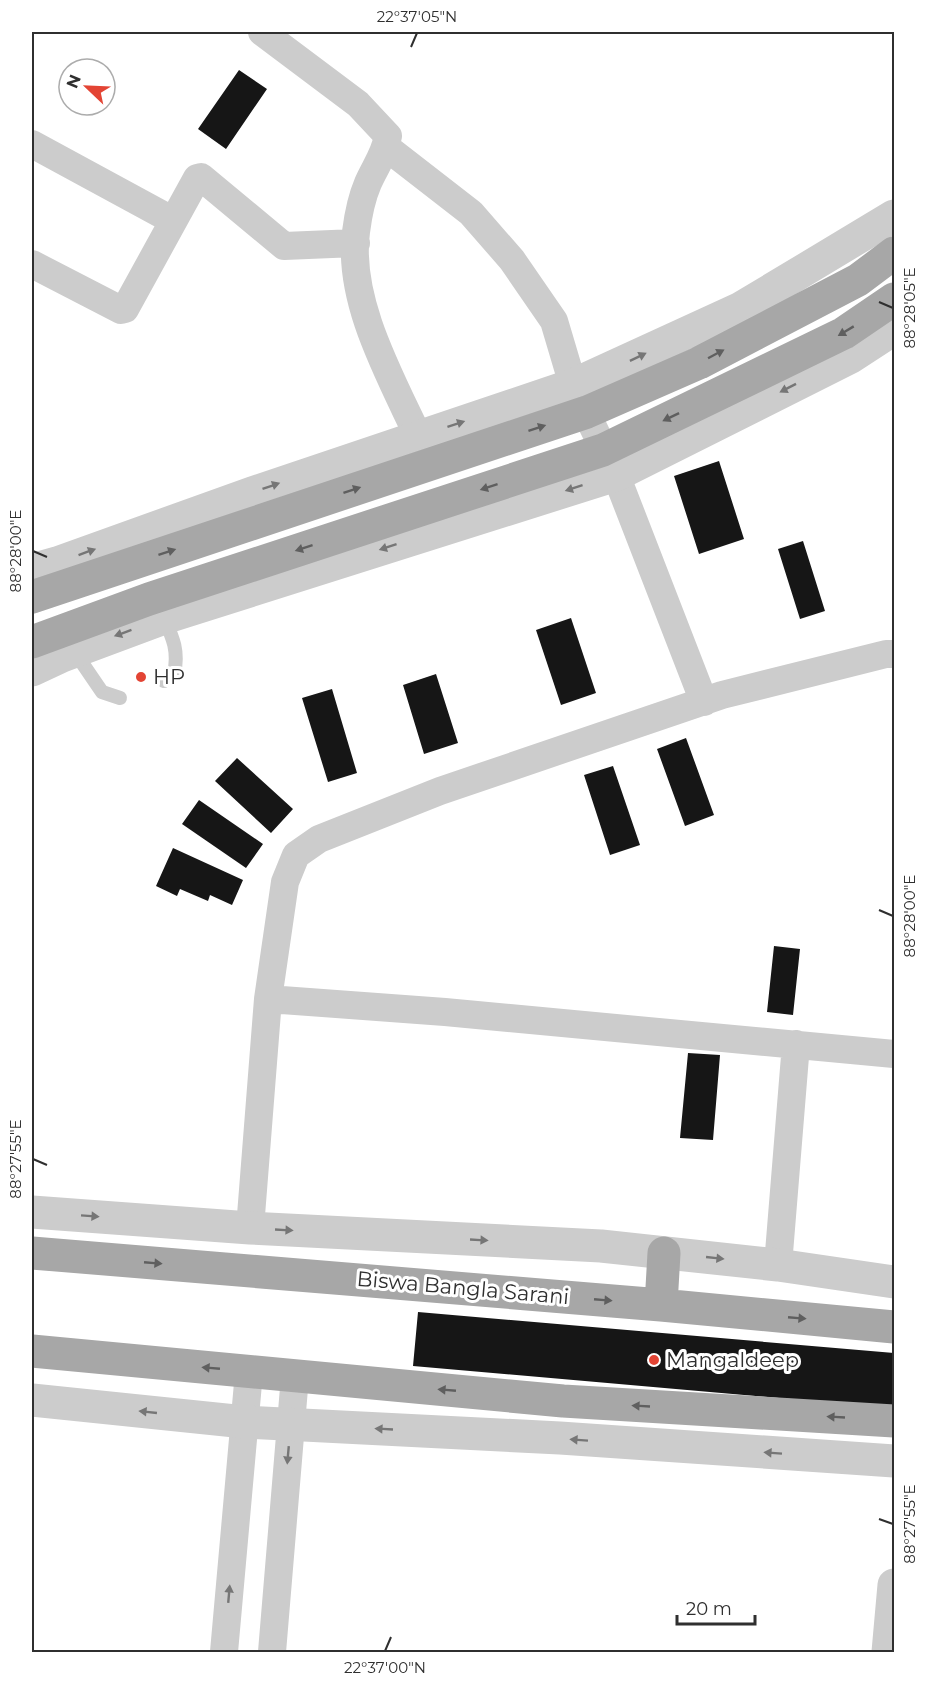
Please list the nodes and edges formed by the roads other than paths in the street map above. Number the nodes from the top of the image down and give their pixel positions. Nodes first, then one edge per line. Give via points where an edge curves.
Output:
1 (262, 32) edge
2 (32, 144) edge
3 (386, 147) junction
4 (894, 216) edge
5 (172, 220) junction
6 (356, 243) junction
7 (894, 253) edge
8 (32, 264) edge
9 (894, 299) edge
10 (894, 330) edge
11 (580, 398) junction
12 (417, 436) junction
13 (609, 463) junction
14 (32, 570) edge
15 (32, 597) edge
16 (164, 618) junction
17 (32, 642) edge
18 (74, 651) junction
19 (894, 654) edge
20 (32, 670) edge
21 (164, 681) dead end
22 (120, 698) dead end
23 (704, 702) junction
24 (268, 999) junction
25 (796, 1044) junction
26 (894, 1054) edge
27 (32, 1212) edge
28 (250, 1228) junction
29 (32, 1253) edge
30 (664, 1253) junction
31 (778, 1265) junction
32 (894, 1282) edge
33 (661, 1305) junction
34 (894, 1327) edge
35 (32, 1351) edge
36 (249, 1372) junction
37 (295, 1376) junction
38 (32, 1400) edge
39 (894, 1421) edge
40 (245, 1422) junction
41 (291, 1424) junction
42 (894, 1461) edge
43 (894, 1585) edge
44 (224, 1653) edge
45 (272, 1653) edge
46 (888, 1653) edge

1 - 3 street via 358,104 388,136
2 - 5 street
3 - 6 street via 368,183
3 - 11 street via 471,213 512,260 554,321
11 -> 4 street
5 - 6 street via 201,177 284,246
5 - 8 street via 125,309
6 - 12 street via 357,273 372,336
11 -> 7 main road via 699,363 858,280
9 -> 13 main road via 844,333
10 -> 13 street via 851,357
12 -> 11 street
11 - 13 street
15 -> 11 main road
14 -> 12 street
13 -> 16 street
13 -> 17 main road via 149,599
13 - 23 street
16 -> 18 street
16 - 21 lane via 177,646 174,674
18 - 20 street
18 - 22 lane via 102,692
19 - 23 street
23 - 24 street via 440,791 319,839 296,855 285,882
24 - 25 street
24 - 28 street
25 - 26 street
25 - 31 street
27 -> 28 street
28 -> 30 street via 601,1246
29 -> 33 main road, Biswa Bangla Sarani
30 -> 31 street
30 - 33 main road
31 - 32 street
33 -> 34 main road, Biswa Bangla Sarani
36 -> 35 main road
36 - 37 main road
36 - 40 street
39 -> 37 main road via 563,1401
37 - 41 street
40 -> 38 street
40 - 41 street
44 -> 40 street
42 -> 41 street
41 -> 45 street
43 - 46 street

